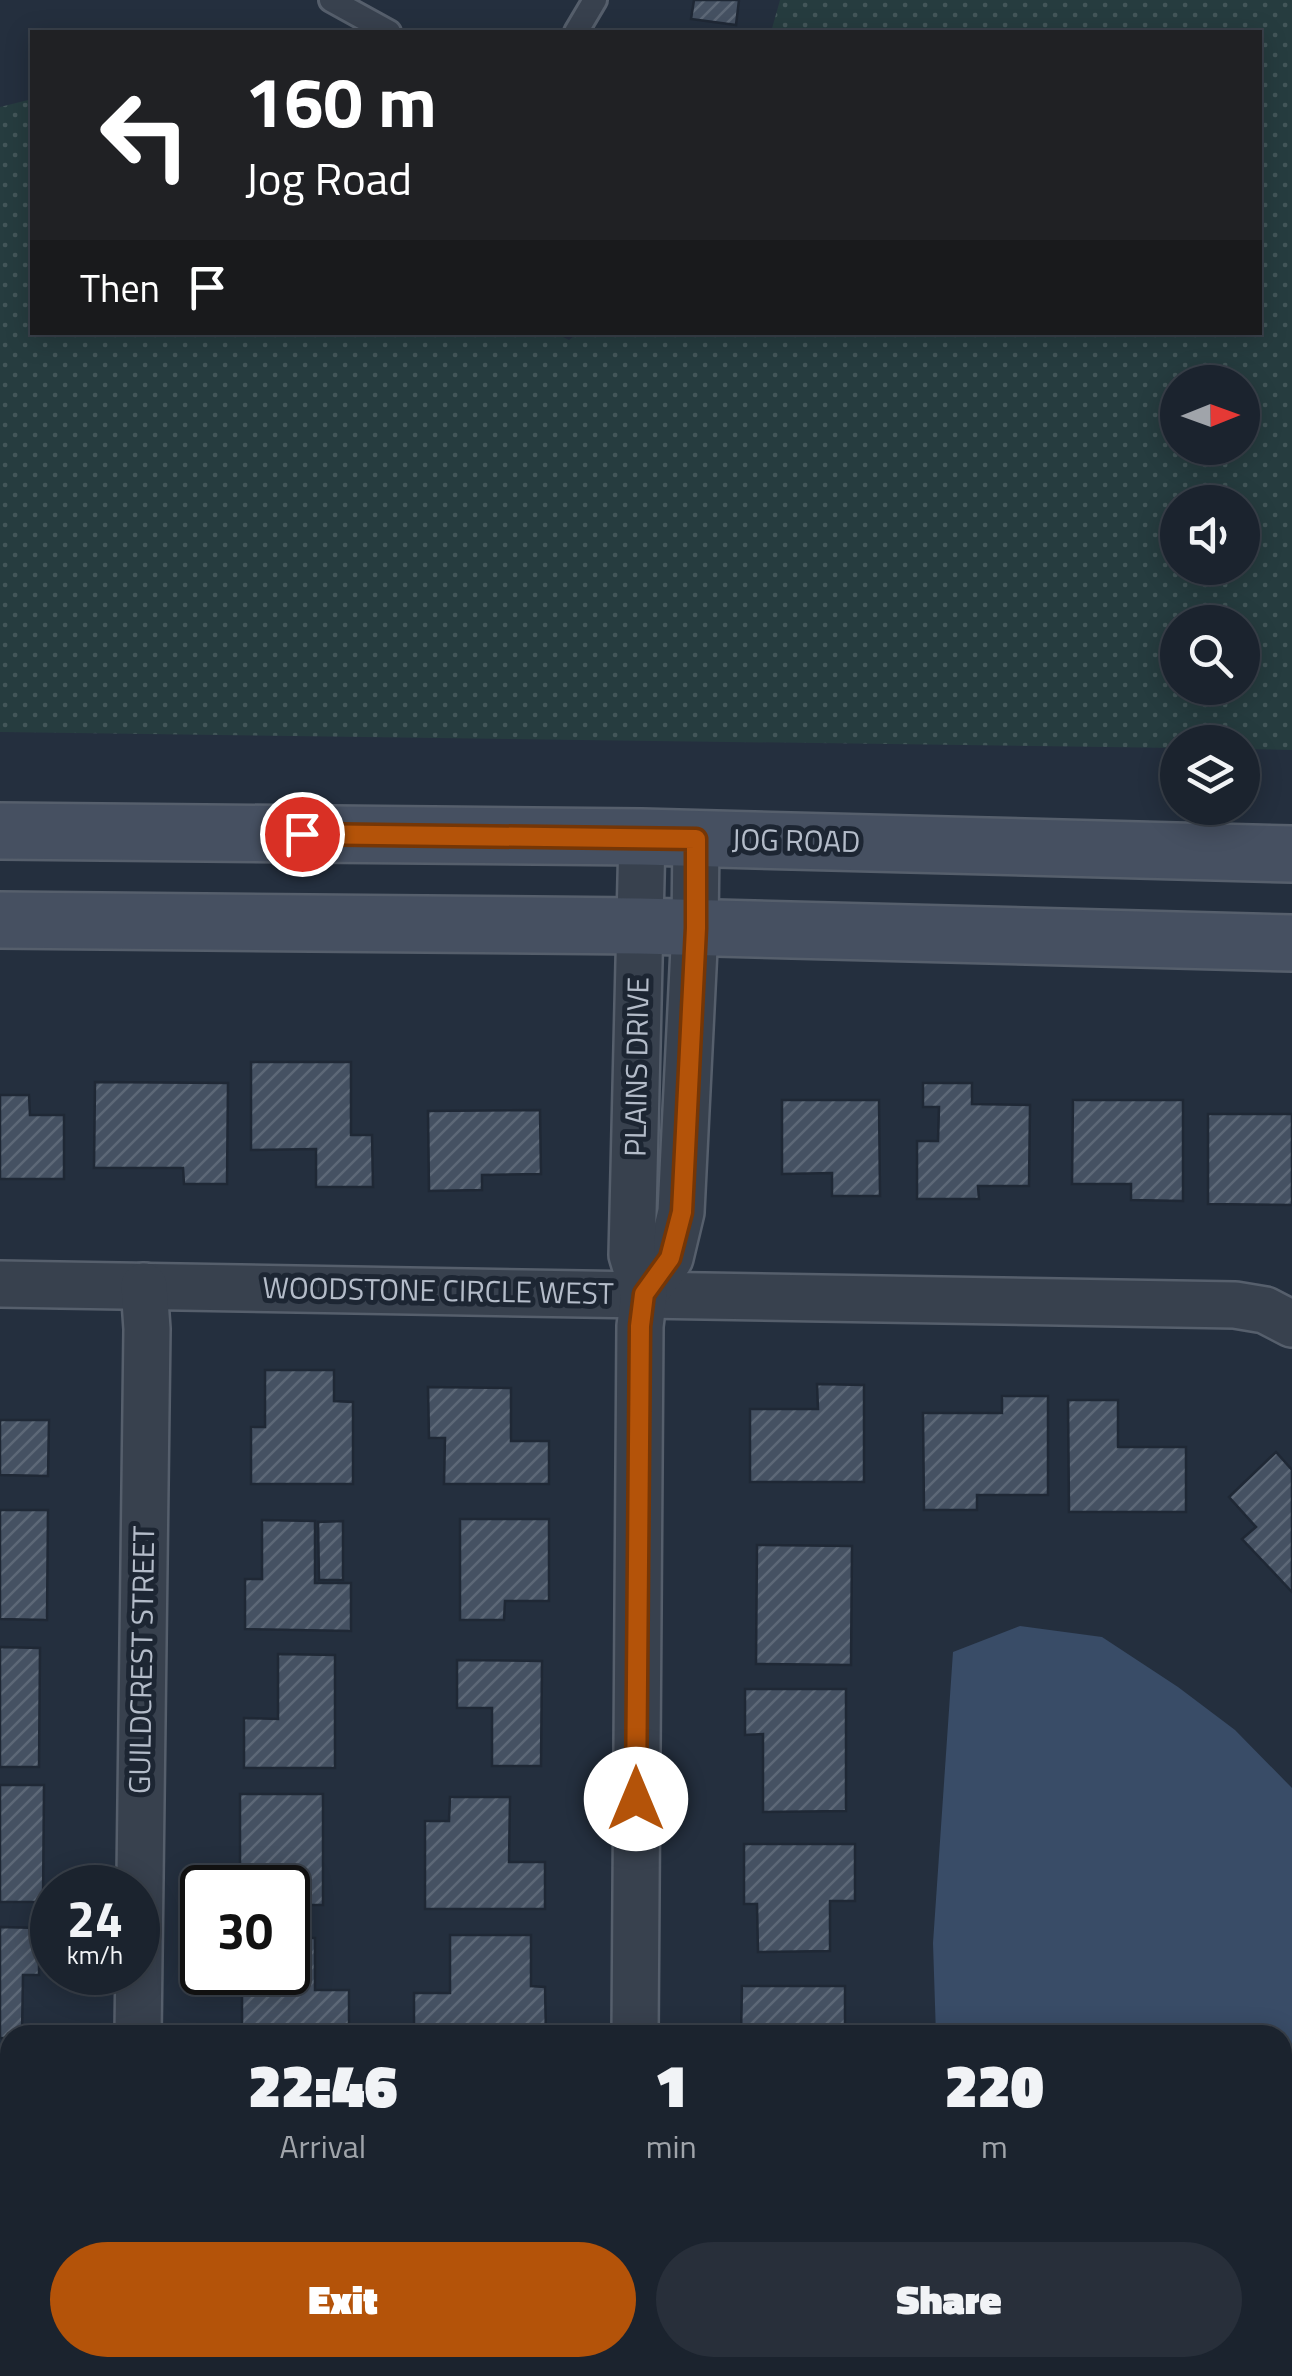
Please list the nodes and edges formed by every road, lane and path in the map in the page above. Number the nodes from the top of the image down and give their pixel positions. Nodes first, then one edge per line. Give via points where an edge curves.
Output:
1 (331, 0) edge
2 (595, 0) edge
3 (384, 30) edge
4 (577, 30) edge
5 (0, 831) edge
6 (642, 837) junction
7 (696, 839) junction
8 (1292, 854) edge
9 (0, 920) edge
10 (640, 926) junction
11 (696, 928) junction
12 (1292, 943) edge
13 (0, 1284) edge
14 (144, 1286) junction
15 (644, 1294) junction
16 (1292, 1324) edge
17 (138, 2025) edge
18 (635, 2025) edge

1 - 3 lane
2 - 4 lane
5 - 6 main road, JOG ROAD
6 - 7 main road, JOG ROAD
6 - 10 street, PLAINS DRIVE
7 - 8 main road, JOG ROAD
7 - 11 street, PLAINS DRIVE
9 - 10 main road
10 - 11 main road
10 - 15 street, PLAINS DRIVE via 632,1255
11 - 12 main road
11 - 15 street, PLAINS DRIVE via 682,1212 670,1258
13 - 14 street, WOODSTONE CIRCLE WEST
14 - 15 street, WOODSTONE CIRCLE WEST
14 - 17 street, GUILDCREST STREET
15 - 16 street, WOODSTONE CIRCLE WEST via 1235,1305
15 - 18 street, PLAINS DRIVE

